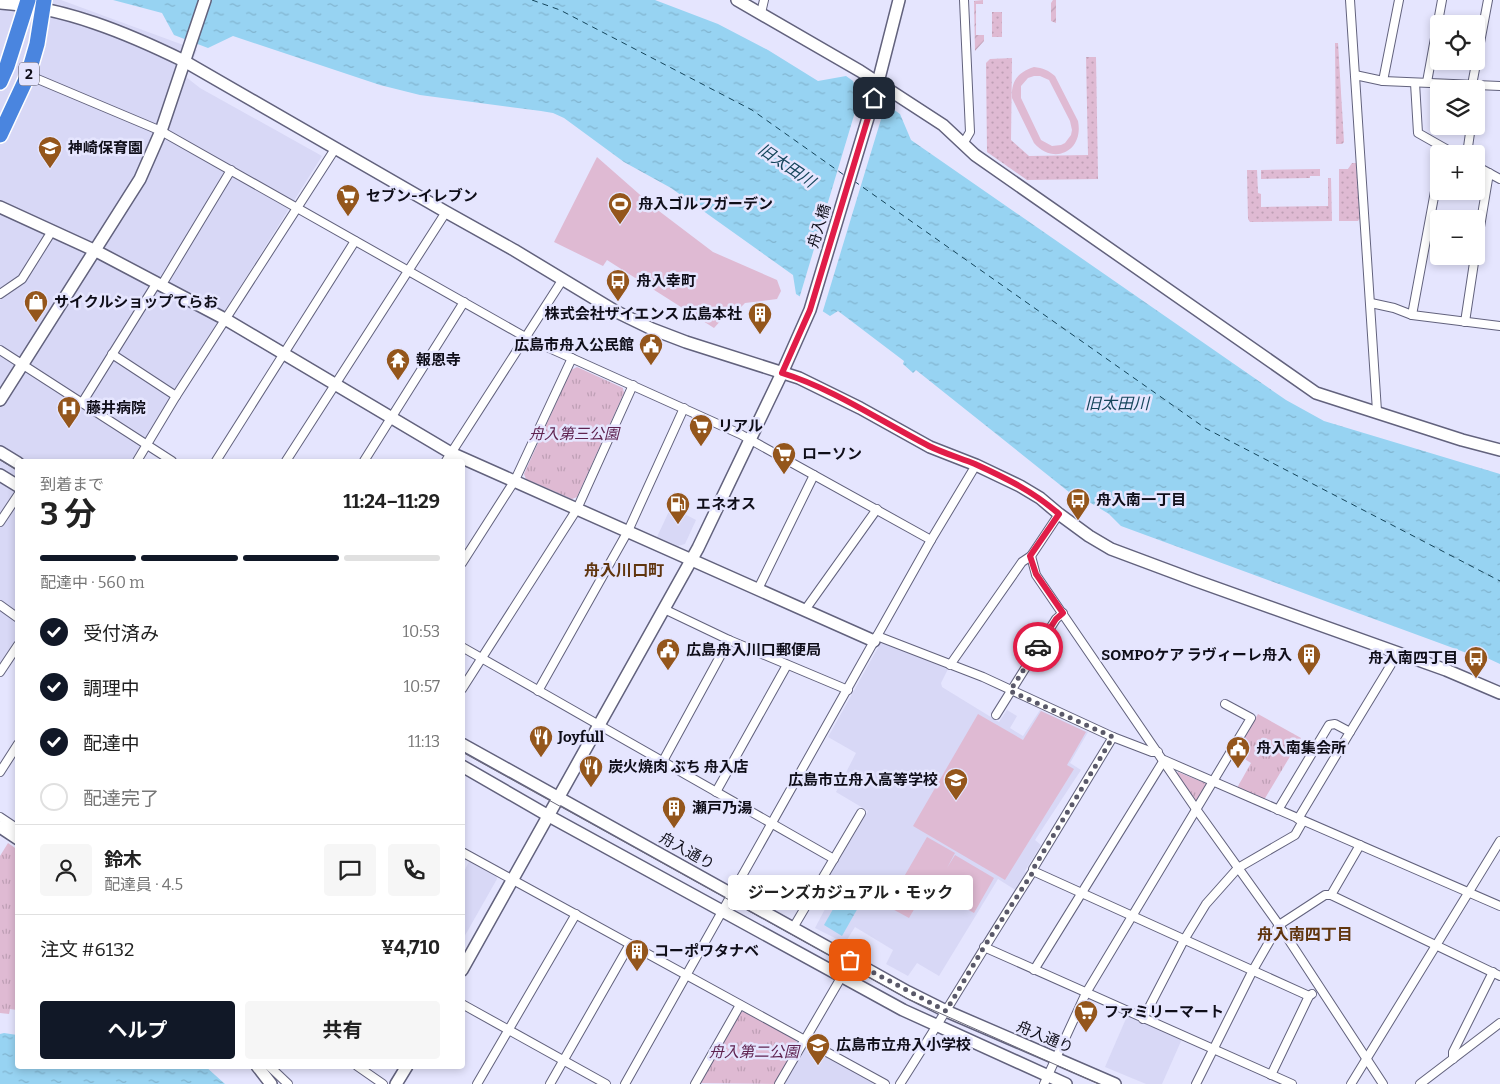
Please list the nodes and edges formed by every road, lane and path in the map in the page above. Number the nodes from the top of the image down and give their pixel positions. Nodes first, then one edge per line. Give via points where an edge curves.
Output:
1 (205, 0) edge
2 (736, 0) edge
3 (764, 0) edge
4 (899, 0) edge
5 (964, 0) edge
6 (1350, 0) edge
7 (1400, 0) edge
8 (1442, 0) edge
9 (1488, 0) edge
10 (0, 3) edge
11 (27, 3) edge
12 (43, 4) edge
13 (761, 13) junction
14 (184, 61) junction
15 (28, 75) junction
16 (1355, 75) junction
17 (1476, 80) edge
18 (1383, 81) junction
19 (0, 82) edge
20 (877, 82) junction
21 (1427, 82) junction
22 (1430, 82) edge
23 (1415, 83) junction
24 (1500, 86) edge
25 (1485, 87) edge
26 (161, 131) junction
27 (0, 135) edge
28 (963, 144) junction
29 (1435, 145) edge
30 (335, 149) junction
31 (231, 170) junction
32 (1485, 171) edge
33 (1488, 173) junction
34 (1500, 179) edge
35 (1433, 200) edge
36 (0, 207) edge
37 (297, 208) junction
38 (1482, 210) edge
39 (446, 212) junction
40 (52, 231) junction
41 (355, 241) junction
42 (96, 251) junction
43 (1474, 265) edge
44 (408, 270) junction
45 (563, 279) junction
46 (158, 285) junction
47 (0, 294) edge
48 (464, 302) junction
49 (1370, 303) junction
50 (1412, 315) junction
51 (225, 319) junction
52 (1465, 322) junction
53 (1500, 326) edge
54 (527, 338) junction
55 (0, 350) edge
56 (112, 354) junction
57 (283, 354) junction
58 (572, 358) junction
59 (23, 365) junction
60 (782, 373) junction
61 (334, 384) junction
62 (633, 386) junction
63 (176, 396) junction
64 (0, 400) edge
65 (82, 403) junction
66 (684, 408) junction
67 (1377, 411) junction
68 (391, 419) junction
69 (750, 439) junction
70 (147, 445) junction
71 (1500, 450) edge
72 (0, 452) edge
73 (448, 457) edge
74 (138, 459) edge
75 (169, 459) edge
76 (217, 459) edge
77 (287, 459) edge
78 (365, 459) edge
79 (15, 461) edge
80 (465, 463) edge
81 (976, 464) junction
82 (0, 475) edge
83 (814, 475) junction
84 (515, 480) junction
85 (15, 484) edge
86 (15, 500) edge
87 (577, 509) junction
88 (877, 509) junction
89 (1059, 514) junction
90 (0, 522) edge
91 (628, 531) junction
92 (931, 540) junction
93 (1030, 556) junction
94 (465, 558) edge
95 (691, 560) junction
96 (758, 589) junction
97 (0, 605) edge
98 (664, 609) junction
99 (805, 610) junction
100 (1063, 613) junction
101 (15, 616) edge
102 (875, 639) junction
103 (729, 640) junction
104 (465, 648) edge
105 (15, 650) edge
106 (1398, 653) junction
107 (482, 659) junction
108 (787, 665) junction
109 (950, 665) junction
110 (0, 672) edge
111 (465, 684) edge
112 (848, 690) junction
113 (538, 691) junction
114 (1010, 691) junction
115 (1500, 693) edge
116 (1225, 704) dead end
117 (996, 715) dead end
118 (598, 725) junction
119 (1350, 732) junction
120 (1113, 737) junction
121 (465, 746) edge
122 (15, 749) edge
123 (1158, 752) junction
124 (1164, 760) junction
125 (663, 761) junction
126 (465, 768) edge
127 (0, 772) edge
128 (1213, 781) junction
129 (716, 792) junction
130 (558, 798) junction
131 (1196, 809) junction
132 (1278, 810) junction
133 (861, 813) dead end
134 (547, 816) junction
135 (0, 817) edge
136 (1301, 820) junction
137 (771, 824) junction
138 (0, 827) edge
139 (15, 827) edge
140 (15, 837) edge
141 (1500, 841) edge
142 (1360, 845) junction
143 (465, 854) edge
144 (834, 859) junction
145 (1238, 868) junction
146 (1033, 872) junction
147 (512, 879) junction
148 (1469, 892) junction
149 (732, 893) junction
150 (1083, 893) junction
151 (1331, 895) junction
152 (1500, 906) edge
153 (722, 912) junction
154 (576, 914) junction
155 (1131, 915) junction
156 (1279, 925) junction
157 (793, 928) junction
158 (1184, 940) junction
159 (630, 944) junction
160 (1437, 945) junction
161 (984, 947) junction
162 (465, 965) edge
163 (1034, 970) junction
164 (1253, 970) junction
165 (1497, 974) edge
166 (687, 975) junction
167 (842, 976) junction
168 (1319, 988) junction
169 (1086, 993) junction
170 (1310, 996) junction
171 (740, 1005) junction
172 (465, 1006) edge
173 (946, 1011) junction
174 (1143, 1019) junction
175 (1500, 1022) edge
176 (937, 1026) junction
177 (508, 1030) junction
178 (804, 1040) junction
179 (1213, 1049) junction
180 (1056, 1058) junction
181 (1453, 1059) junction
182 (563, 1060) junction
183 (1366, 1060) junction
184 (258, 1069) edge
185 (272, 1069) edge
186 (361, 1069) edge
187 (405, 1069) edge
188 (1271, 1074) junction
189 (1046, 1080) edge
190 (378, 1083) edge
191 (271, 1084) edge
192 (288, 1084) edge
193 (396, 1084) edge
194 (477, 1084) edge
195 (550, 1084) edge
196 (606, 1084) edge
197 (625, 1084) edge
198 (695, 1084) edge
199 (780, 1084) edge
200 (885, 1084) edge
201 (900, 1084) edge
202 (1066, 1084) edge
203 (1115, 1084) edge
204 (1196, 1084) edge
205 (1292, 1084) edge
206 (1351, 1084) edge
207 (1383, 1084) edge
208 (1420, 1084) edge

1 - 14 street
2 - 13 street
3 - 13 street
4 - 20 street, 舟入橋
5 - 28 street via 970,132
6 - 16 street
7 - 18 street
8 - 21 street
9 - 17 street
10 - 11 street
11 - 12 street
11 - 19 highway, 2
12 - 14 street via 144,41
12 - 15 highway, 2
13 - 20 street
14 - 26 street
14 - 30 street
15 - 26 street
15 - 27 highway, 2
16 - 18 street
16 - 49 street
18 - 23 street
20 - 28 street via 943,125
20 - 60 street, 舟入橋 via 810,310
21 - 22 street
21 - 23 street
23 - 29 street via 1418,133
24 - 25 street
26 - 31 street
26 - 42 street via 140,180
28 - 67 street via 1316,393
30 - 37 street
30 - 39 street
31 - 37 street
31 - 46 street
32 - 33 street
33 - 34 street
33 - 38 street
35 - 50 street
36 - 40 street
37 - 41 street
37 - 51 street
39 - 44 street
39 - 45 street
40 - 42 street
40 - 47 street via 22,279
41 - 44 street
41 - 57 street
42 - 46 street
42 - 59 street
43 - 52 street
44 - 48 street
44 - 61 street
45 - 54 street
45 - 60 street via 652,329
46 - 51 street
46 - 56 street
48 - 54 street
48 - 68 street
49 - 50 street
49 - 67 street
50 - 52 street
51 - 57 street
51 - 63 street
52 - 53 street
54 - 58 street
54 - 73 street
55 - 59 street
56 - 63 street
56 - 65 street
57 - 61 street
57 - 76 street
58 - 62 street
58 - 84 street
59 - 64 street
59 - 65 street
60 - 69 street, 舟入橋
60 - 81 street via 860,408 930,447
61 - 68 street
61 - 77 street
62 - 66 street
62 - 87 street
63 - 70 street
65 - 70 street
66 - 69 street
66 - 91 street
67 - 71 street
68 - 73 street
68 - 78 street
69 - 83 street
69 - 95 street, 舟入橋
70 - 74 street
70 - 75 street
72 - 79 street
80 - 84 street
81 - 89 street via 1034,494
81 - 92 street
82 - 85 street
83 - 88 street
83 - 96 street
84 - 87 street
84 - 94 street
86 - 90 street
87 - 91 street
87 - 107 street
88 - 92 street
88 - 99 street
89 - 93 street
89 - 106 street via 1111,549
91 - 95 street
91 - 113 street
92 - 102 street
93 - 100 street via 1036,574
93 - 109 street via 1022,562
95 - 96 street
95 - 98 street, 舟入橋
96 - 99 street
97 - 101 street
98 - 103 street
98 - 118 street, 舟入橋
99 - 102 street
100 - 114 street
100 - 123 street
102 - 109 street
102 - 112 street
103 - 108 street
103 - 125 street
104 - 107 street
105 - 110 street
106 - 115 street
106 - 119 street
107 - 111 street
107 - 113 street
108 - 112 street
108 - 129 street
109 - 114 street
112 - 137 street
113 - 118 street
114 - 117 street
114 - 120 street
116 - 128 street via 1251,718
118 - 125 street
118 - 130 street, 舟入橋
119 - 132 street via 1335,724 1330,726
119 - 136 street
120 - 123 street
120 - 146 street
121 - 130 street, 舟入通り
122 - 127 street
123 - 124 street
124 - 128 street
124 - 131 street
124 - 150 street
125 - 129 street
126 - 134 street
128 - 131 street
128 - 132 street
129 - 137 street
130 - 134 street, 舟入橋
130 - 149 street, 舟入通り
131 - 145 street
131 - 155 street
132 - 136 street
133 - 144 street
134 - 147 street, 舟入橋
134 - 153 street
135 - 139 street
136 - 142 street
136 - 145 street via 1295,836
137 - 144 street
137 - 149 street
138 - 140 street
141 - 148 street
142 - 148 street
142 - 151 street
143 - 147 street
144 - 157 street
145 - 156 street
145 - 158 street via 1206,904
146 - 150 street
146 - 161 street
147 - 154 street
147 - 162 street, 舟入橋
148 - 152 street
148 - 160 street
149 - 153 street
149 - 157 street, 舟入通り
150 - 155 street
150 - 163 street
151 - 156 street via 1325,895
151 - 160 street
153 - 166 street
153 - 167 street
154 - 159 street
154 - 177 street
155 - 158 street
155 - 169 street
156 - 164 street
156 - 168 street
157 - 173 street, 舟入通り
158 - 164 street
158 - 174 street
159 - 166 street
159 - 182 street
160 - 165 street
160 - 183 street
161 - 163 street
161 - 173 street
163 - 169 street
164 - 170 street
164 - 179 street
165 - 181 street via 1453,1052
166 - 171 street
166 - 197 street
167 - 176 street
167 - 178 street
168 - 170 street
168 - 183 street
169 - 174 street
169 - 180 street
170 - 188 street
171 - 178 street
171 - 198 street
172 - 177 street
173 - 176 street
173 - 180 street, 舟入通り
174 - 179 street
175 - 181 street
176 - 189 street
176 - 201 street
177 - 182 street
177 - 194 street
178 - 199 street
178 - 200 street
179 - 188 street
179 - 204 street
180 - 189 street
180 - 203 street, 舟入通り
181 - 208 street
182 - 195 street
182 - 196 street
183 - 206 street
183 - 207 street
184 - 191 street
185 - 192 street
186 - 190 street
187 - 193 street
188 - 205 street
189 - 202 street

